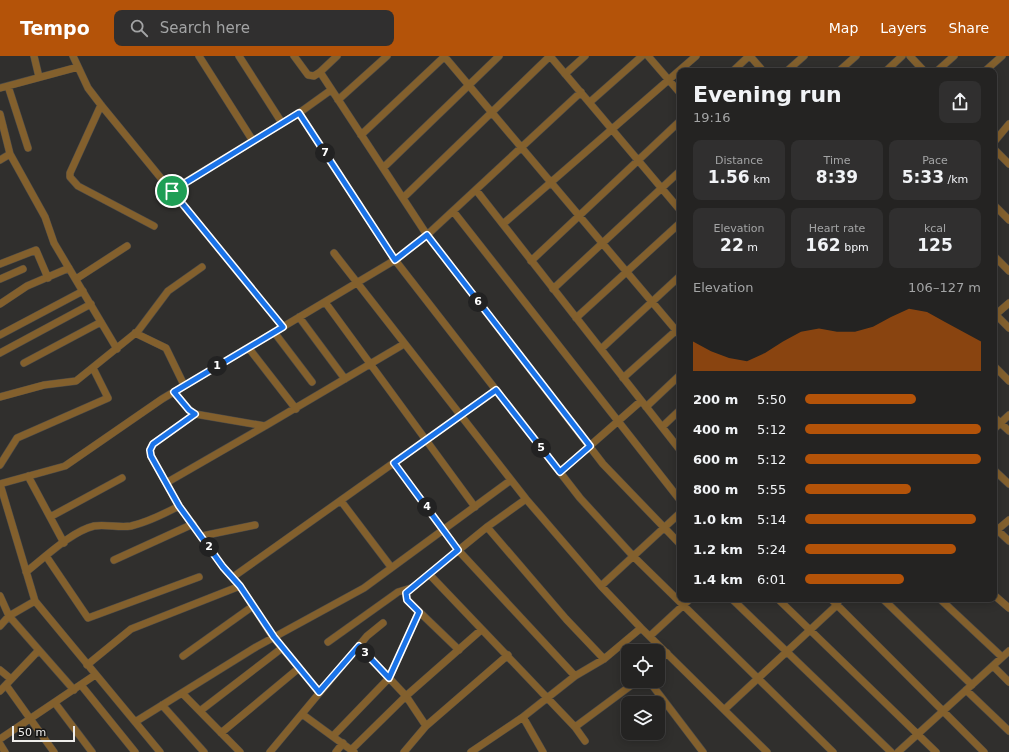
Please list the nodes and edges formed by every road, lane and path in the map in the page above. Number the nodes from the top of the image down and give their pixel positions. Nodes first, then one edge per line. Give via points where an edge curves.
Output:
1 (34, 56) edge
2 (73, 56) edge
3 (199, 56) edge
4 (239, 56) edge
5 (294, 56) edge
6 (337, 56) edge
7 (387, 56) edge
8 (444, 56) edge
9 (499, 56) edge
10 (550, 56) edge
11 (586, 56) edge
12 (642, 56) edge
13 (648, 56) edge
14 (696, 56) edge
15 (749, 56) edge
16 (804, 56) edge
17 (856, 56) edge
18 (902, 56) edge
19 (910, 56) edge
20 (954, 56) edge
21 (1002, 56) edge
22 (78, 67) junction
23 (682, 68) edge
24 (736, 68) edge
25 (760, 68) edge
26 (790, 68) edge
27 (842, 68) edge
28 (889, 68) edge
29 (921, 68) edge
30 (940, 68) edge
31 (988, 68) edge
32 (320, 72) junction
33 (677, 73) edge
34 (565, 74) junction
35 (39, 78) junction
36 (669, 80) junction
37 (469, 85) junction
38 (8, 86) junction
39 (0, 88) edge
40 (677, 89) edge
41 (331, 90) junction
42 (581, 92) junction
43 (338, 100) junction
44 (590, 102) junction
45 (101, 105) junction
46 (492, 112) junction
47 (299, 113) junction
48 (0, 114) edge
49 (282, 123) junction
50 (677, 124) edge
51 (1009, 124) edge
52 (612, 129) junction
53 (361, 135) junction
54 (997, 138) edge
55 (253, 141) junction
56 (3, 142) edge
57 (28, 148) dead end
58 (522, 148) junction
59 (997, 152) edge
60 (10, 154) junction
61 (0, 160) edge
62 (638, 160) junction
63 (1009, 164) edge
64 (383, 168) junction
65 (677, 174) edge
66 (551, 182) junction
67 (662, 188) junction
68 (476, 190) junction
69 (172, 191) junction
70 (403, 198) junction
71 (677, 206) edge
72 (997, 208) edge
73 (453, 211) junction
74 (579, 216) junction
75 (1009, 220) edge
76 (503, 224) junction
77 (154, 226) dead end
78 (677, 226) edge
79 (427, 235) junction
80 (602, 243) junction
81 (127, 246) dead end
82 (334, 254) dead end
83 (997, 259) edge
84 (395, 260) junction
85 (531, 261) junction
86 (0, 264) edge
87 (202, 267) dead end
88 (69, 268) junction
89 (23, 269) dead end
90 (1009, 271) edge
91 (626, 272) junction
92 (48, 278) junction
93 (0, 279) edge
94 (76, 279) junction
95 (677, 279) edge
96 (356, 283) junction
97 (553, 289) junction
98 (83, 291) junction
99 (325, 302) junction
100 (652, 302) junction
101 (1009, 303) edge
102 (0, 304) edge
103 (91, 304) junction
104 (997, 313) edge
105 (299, 318) junction
106 (576, 318) junction
107 (997, 318) edge
108 (101, 322) junction
109 (283, 327) junction
110 (1009, 328) edge
111 (677, 329) edge
112 (274, 332) junction
113 (135, 333) junction
114 (677, 333) edge
115 (0, 335) edge
116 (404, 344) junction
117 (247, 348) junction
118 (117, 349) junction
119 (601, 349) junction
120 (0, 353) edge
121 (24, 363) dead end
122 (370, 365) junction
123 (93, 368) junction
124 (997, 369) edge
125 (677, 377) edge
126 (623, 378) junction
127 (345, 379) junction
128 (1009, 381) edge
129 (312, 382) dead end
130 (184, 386) junction
131 (496, 390) junction
132 (174, 392) junction
133 (1, 395) edge
134 (644, 404) junction
135 (296, 409) junction
136 (677, 413) edge
137 (195, 414) junction
138 (1009, 415) edge
139 (460, 416) junction
140 (997, 420) edge
141 (618, 422) junction
142 (1000, 423) junction
143 (265, 426) junction
144 (997, 426) edge
145 (662, 427) junction
146 (1009, 431) edge
147 (426, 440) junction
148 (590, 446) junction
149 (677, 446) edge
150 (394, 463) junction
151 (0, 465) edge
152 (560, 472) junction
153 (997, 473) edge
154 (28, 476) junction
155 (122, 478) dead end
156 (511, 480) junction
157 (166, 483) junction
158 (0, 484) edge
159 (1009, 484) edge
160 (677, 496) edge
161 (526, 499) junction
162 (341, 501) junction
163 (179, 506) junction
164 (475, 507) junction
165 (677, 516) edge
166 (50, 517) junction
167 (1009, 520) edge
168 (193, 524) junction
169 (255, 526) dead end
170 (487, 527) junction
171 (664, 528) junction
172 (997, 528) edge
173 (443, 529) junction
174 (997, 530) edge
175 (202, 536) junction
176 (677, 541) edge
177 (1009, 541) edge
178 (64, 543) junction
179 (458, 550) junction
180 (46, 556) junction
181 (633, 556) junction
182 (114, 560) dead end
183 (391, 567) junction
184 (26, 572) junction
185 (429, 574) junction
186 (199, 577) dead end
187 (233, 577) junction
188 (240, 586) junction
189 (601, 586) junction
190 (413, 588) junction
191 (0, 596) edge
192 (997, 598) edge
193 (677, 599) edge
194 (35, 601) junction
195 (680, 602) edge
196 (686, 602) edge
197 (735, 602) edge
198 (781, 602) edge
199 (835, 602) edge
200 (837, 602) edge
201 (886, 602) edge
202 (943, 602) edge
203 (683, 605) junction
204 (253, 606) junction
205 (1009, 608) edge
206 (419, 612) junction
207 (9, 616) junction
208 (383, 623) dead end
209 (0, 626) edge
210 (641, 628) junction
211 (481, 630) junction
212 (810, 630) junction
213 (650, 636) junction
214 (274, 637) junction
215 (328, 642) dead end
216 (359, 646) junction
217 (282, 648) junction
218 (458, 650) junction
219 (38, 651) junction
220 (1009, 651) edge
221 (786, 652) junction
222 (667, 653) joint
223 (508, 655) junction
224 (184, 656) dead end
225 (1002, 657) junction
226 (604, 659) junction
227 (87, 665) junction
228 (993, 666) junction
229 (299, 668) junction
230 (0, 670) edge
231 (95, 675) junction
232 (575, 676) junction
233 (389, 678) junction
234 (758, 679) junction
235 (9, 682) junction
236 (1009, 682) edge
237 (81, 685) junction
238 (969, 687) junction
239 (627, 688) edge
240 (654, 688) edge
241 (74, 690) junction
242 (0, 691) edge
243 (182, 692) junction
244 (319, 692) junction
245 (406, 696) junction
246 (548, 698) junction
247 (56, 703) junction
248 (162, 705) junction
249 (725, 709) junction
250 (200, 711) junction
251 (942, 712) junction
252 (302, 714) junction
253 (523, 717) junction
254 (30, 720) junction
255 (135, 722) junction
256 (426, 726) junction
257 (575, 726) junction
258 (1009, 731) edge
259 (221, 733) junction
260 (917, 734) junction
261 (333, 736) junction
262 (0, 739) edge
263 (585, 741) dead end
264 (0, 744) edge
265 (343, 744) junction
266 (353, 751) edge
267 (5, 752) edge
268 (54, 752) edge
269 (92, 752) edge
270 (135, 752) edge
271 (160, 752) edge
272 (204, 752) edge
273 (240, 752) edge
274 (270, 752) edge
275 (336, 752) edge
276 (404, 752) edge
277 (471, 752) edge
278 (543, 752) edge
279 (704, 752) edge
280 (767, 752) edge
281 (833, 752) edge
282 (891, 752) edge
283 (898, 752) edge
284 (936, 752) edge
285 (984, 752) edge

1 - 35 street
2 - 22 street
3 - 55 street
4 - 49 street
5 - 32 street via 308,75 314,76
6 - 32 street
7 - 43 street
8 - 37 street
8 - 53 street
9 - 37 street
10 - 34 street
10 - 46 street
11 - 34 street
12 - 44 street
13 - 36 street
14 - 23 street
15 - 24 street
15 - 25 street
16 - 26 street
17 - 27 street
18 - 28 street
19 - 29 street
20 - 30 street
21 - 31 street
22 - 35 street
22 - 45 street via 88,88
32 - 41 street
33 - 36 street
34 - 42 street
35 - 38 street
36 - 40 street
36 - 52 street
37 - 46 street
37 - 64 street
38 - 39 street
38 - 57 street
41 - 43 street
41 - 47 street
42 - 44 street
42 - 58 street
43 - 53 street
44 - 52 street
45 - 69 street
45 - 77 street via 70,177 78,186
46 - 58 street
46 - 70 street
47 - 49 street
47 - 84 street
48 - 56 street
49 - 55 street
50 - 62 street
51 - 54 street
52 - 62 street
52 - 66 street
53 - 64 street
55 - 69 street
56 - 60 street
58 - 66 street
58 - 68 street
59 - 63 street
60 - 61 street
60 - 88 street via 45,217 54,243
62 - 67 street
62 - 74 street
64 - 70 street
65 - 67 street
66 - 74 street
66 - 76 street
67 - 71 street
67 - 80 street
68 - 73 street
68 - 76 street
69 - 109 street
70 - 79 street
72 - 75 street
73 - 79 street
73 - 141 street
74 - 80 street
74 - 85 street
76 - 85 street
78 - 91 street
79 - 84 street
79 - 148 street
80 - 91 street
80 - 97 street
81 - 94 street
82 - 96 street
83 - 90 street
84 - 96 street
84 - 131 street
85 - 97 street
86 - 92 street via 36,250
87 - 113 street via 168,291
88 - 92 street
88 - 94 street
89 - 93 street
91 - 100 street
91 - 106 street
92 - 102 street via 27,286
94 - 98 street
95 - 100 street
96 - 99 street
96 - 116 street
97 - 106 street
98 - 103 street
98 - 115 street
99 - 105 street
99 - 122 street
100 - 111 street
100 - 119 street
101 - 104 street
103 - 108 street
103 - 120 street
105 - 109 street
105 - 127 street
106 - 119 street
107 - 110 street
108 - 118 street
108 - 121 street
109 - 112 street
112 - 117 street
112 - 129 street
113 - 118 street
113 - 130 street via 166,348
114 - 126 street
116 - 122 street
116 - 139 street
117 - 130 street
117 - 135 street
118 - 123 street
119 - 126 street
122 - 127 street
122 - 147 street
123 - 133 street via 76,381 44,384
123 - 151 street via 108,398 17,438
124 - 128 street
125 - 134 street
126 - 134 street
127 - 135 street
130 - 132 street
131 - 139 street
131 - 152 street
132 - 137 street
132 - 154 street via 65,466
134 - 141 street
134 - 145 street
135 - 143 street
136 - 145 street
137 - 143 street
137 - 157 street via 153,444 150,450
138 - 142 street
139 - 147 street
139 - 156 street
140 - 142 street
141 - 148 street
141 - 160 street
142 - 144 street
142 - 146 street
143 - 157 street
145 - 149 street
147 - 150 street
147 - 164 street
148 - 152 street
148 - 171 street via 603,464
150 - 162 street
150 - 173 street
152 - 181 street
153 - 159 street
154 - 158 street
154 - 166 street
155 - 166 street
156 - 161 street
156 - 164 street
157 - 163 street
158 - 184 street
161 - 170 street
161 - 189 street
162 - 183 street
162 - 187 street
163 - 168 street
163 - 178 street via 131,526 95,526 79,532
164 - 173 street
165 - 171 street
166 - 178 street
167 - 172 street
168 - 175 street
168 - 182 street
169 - 175 street
170 - 179 street
170 - 226 street
171 - 176 street
171 - 181 street
173 - 179 street
173 - 183 street
174 - 177 street
175 - 187 street
178 - 180 street
179 - 185 street
179 - 232 street
180 - 184 street
180 - 186 street via 88,618
181 - 189 street
181 - 193 street
183 - 214 street via 364,588
184 - 194 street
185 - 190 street
185 - 211 street
187 - 188 street
188 - 204 street
188 - 227 street via 131,629
189 - 210 street
190 - 206 street via 406,593 407,600
190 - 215 street via 398,592
191 - 207 street
192 - 205 street
194 - 207 street
194 - 227 street
195 - 203 street
196 - 203 street
197 - 221 street
198 - 212 street
199 - 212 street
200 - 251 street
201 - 238 street
202 - 225 street
203 - 213 street
203 - 234 street
204 - 214 street
204 - 224 street
206 - 218 street
206 - 233 street
207 - 209 street
207 - 219 street
208 - 216 street
210 - 213 street
210 - 226 street
211 - 218 street
211 - 223 street
212 - 221 street
212 - 260 street
213 - 222 street
214 - 217 street
214 - 243 street
216 - 233 street
216 - 244 street
217 - 229 street
217 - 250 street
218 - 245 street
219 - 235 street
219 - 241 street
220 - 225 street
221 - 234 street
221 - 282 street
222 - 249 street
223 - 246 street
223 - 256 street
225 - 228 street
226 - 232 street
227 - 231 street
228 - 236 street
228 - 238 street
229 - 244 street
229 - 259 street
230 - 235 street
231 - 237 street
231 - 255 street
232 - 246 street
233 - 245 street
233 - 261 street
234 - 249 street
234 - 281 street
235 - 242 street
235 - 254 street
237 - 241 street
237 - 270 street
238 - 251 street
238 - 258 street
239 - 257 street
240 - 279 street
241 - 247 street
243 - 248 street
243 - 250 street
244 - 252 street
245 - 256 street
245 - 266 street
246 - 253 street
246 - 257 street
247 - 254 street
247 - 269 street
248 - 255 street
248 - 272 street
249 - 280 street
250 - 259 street
251 - 260 street
251 - 285 street
252 - 261 street
252 - 274 street
253 - 277 street
253 - 278 street
254 - 262 street
254 - 268 street
255 - 271 street
256 - 276 street
257 - 263 street
259 - 273 street
260 - 283 street
260 - 284 street
261 - 265 street
264 - 267 street
265 - 266 street
265 - 275 street

